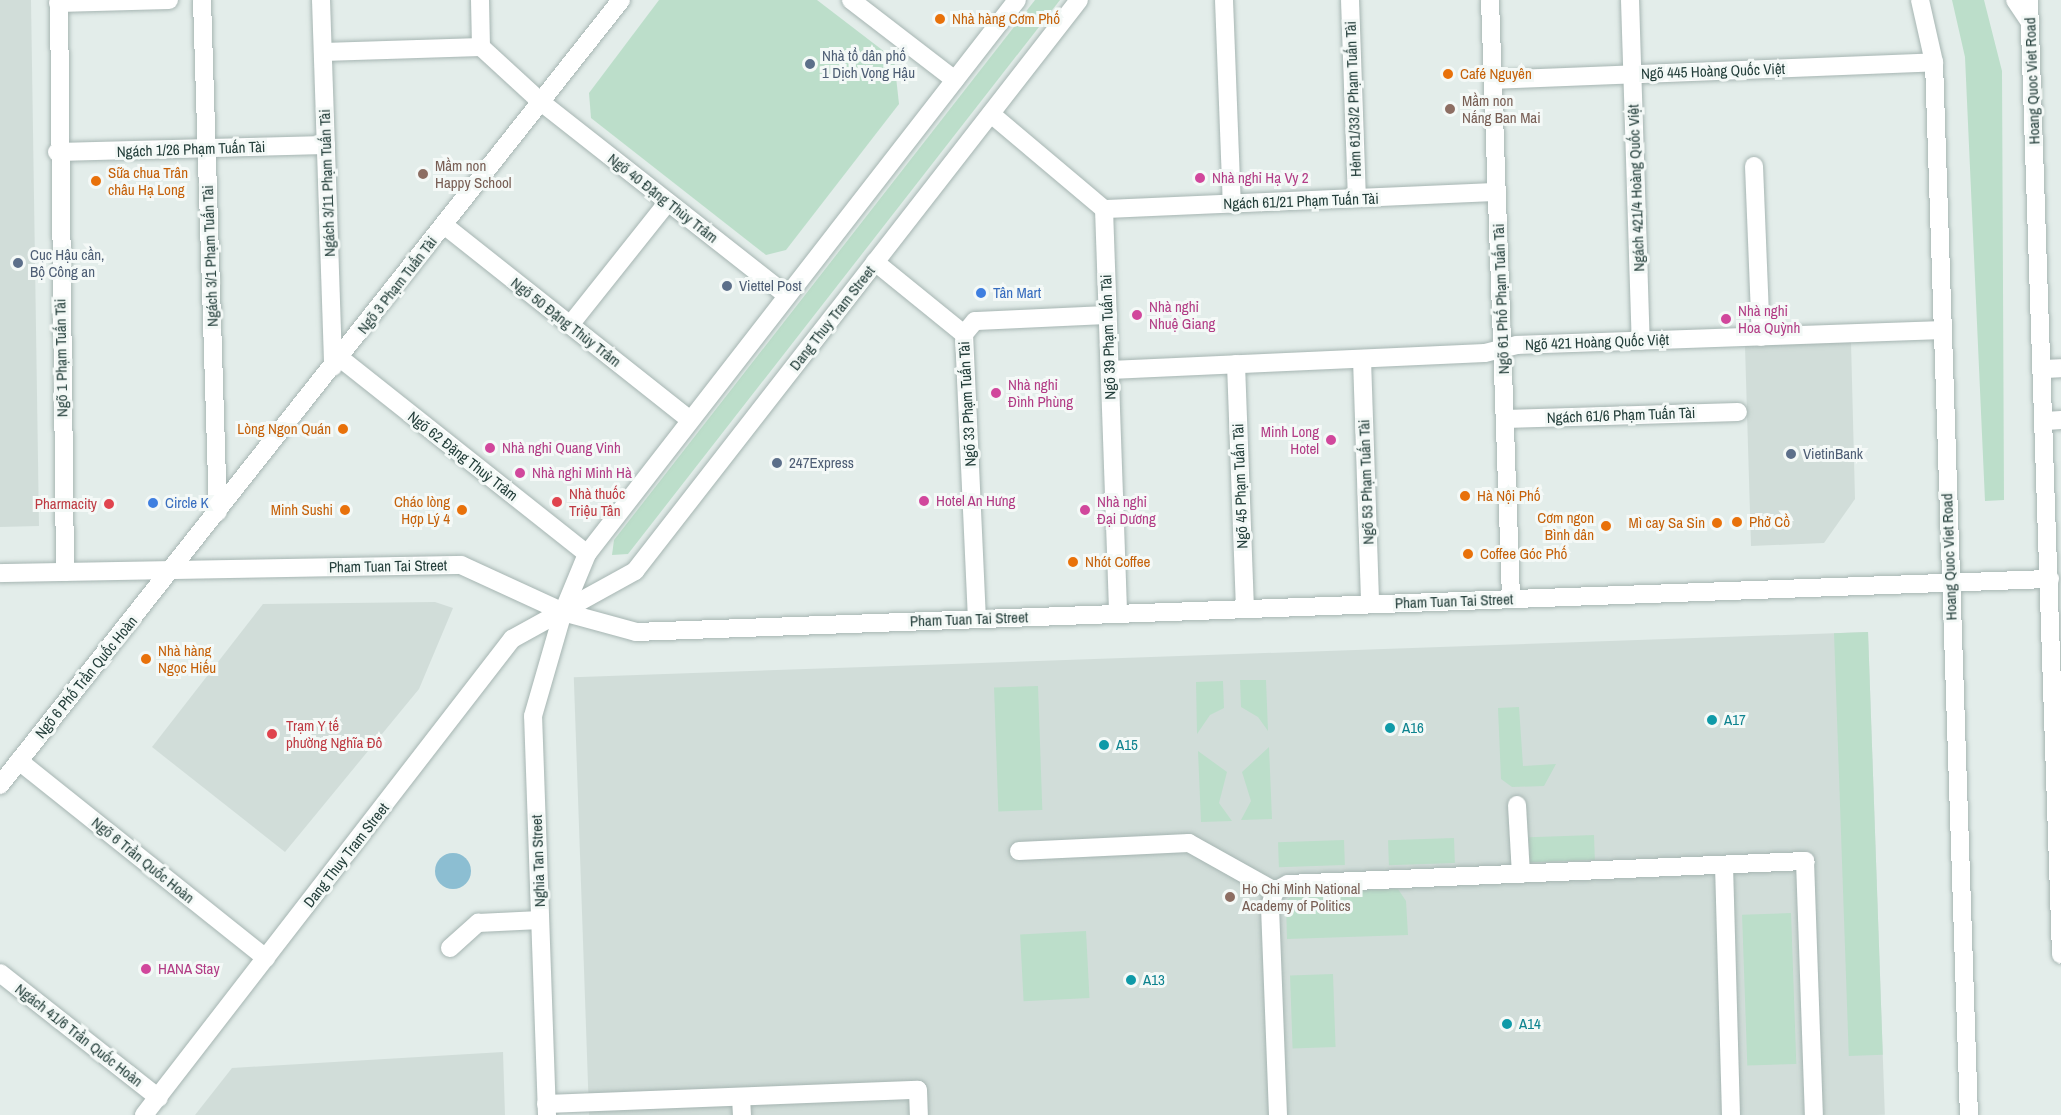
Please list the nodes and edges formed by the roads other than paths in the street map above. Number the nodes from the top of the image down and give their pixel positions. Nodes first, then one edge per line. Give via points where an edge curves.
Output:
1 (169, 0) edge
2 (202, 0) edge
3 (321, 0) edge
4 (480, 0) edge
5 (621, 0) edge
6 (851, 0) edge
7 (1017, 0) edge
8 (1079, 0) edge
9 (1224, 0) edge
10 (1350, 0) edge
11 (1490, 0) edge
12 (1630, 0) edge
13 (1920, 0) edge
14 (2014, 0) edge
15 (2029, 0) edge
16 (58, 2) edge
17 (2030, 22) junction
18 (481, 46) junction
19 (323, 52) junction
20 (1934, 62) junction
21 (1632, 74) junction
22 (955, 80) junction
23 (1493, 80) junction
24 (541, 102) junction
25 (991, 114) junction
26 (326, 145) junction
27 (206, 148) junction
28 (57, 152) junction
29 (1754, 166) dead end
30 (1497, 192) junction
31 (1357, 198) junction
32 (668, 202) junction
33 (1232, 204) junction
34 (1104, 209) junction
35 (444, 225) junction
36 (875, 262) junction
37 (786, 295) junction
38 (1108, 315) junction
39 (570, 325) junction
40 (1942, 330) junction
41 (964, 334) junction
42 (1761, 337) junction
43 (1641, 341) junction
44 (1503, 350) junction
45 (1362, 359) junction
46 (336, 362) junction
47 (1236, 364) junction
48 (2052, 369) edge
49 (1110, 370) junction
50 (1738, 412) dead end
51 (689, 419) junction
52 (1505, 419) junction
53 (2054, 420) edge
54 (218, 512) junction
55 (587, 554) junction
56 (172, 570) junction
57 (65, 572) junction
58 (0, 573) edge
59 (2050, 579) junction
60 (1950, 583) junction
61 (1511, 599) junction
62 (1370, 604) junction
63 (1245, 609) junction
64 (563, 612) junction
65 (1118, 614) junction
66 (977, 619) junction
67 (2056, 621) edge
68 (19, 761) junction
69 (2058, 770) edge
70 (0, 785) edge
71 (1517, 805) dead end
72 (1019, 851) dead end
73 (1724, 865) junction
74 (1521, 874) junction
75 (1275, 891) junction
76 (540, 920) junction
77 (2061, 945) edge
78 (450, 948) dead end
79 (2061, 954) edge
80 (266, 958) junction
81 (0, 973) edge
82 (159, 1098) junction
83 (742, 1106) edge
84 (546, 1110) edge
85 (144, 1115) edge
86 (919, 1115) edge
87 (1278, 1115) edge
88 (1731, 1115) edge
89 (1814, 1115) edge
90 (1969, 1115) edge

1 - 16 street
2 - 27 street, Ngách 3/1 Phạm Tuấn Tài
3 - 19 street, Ngách 3/11 Phạm Tuấn Tài
4 - 18 street
5 - 24 street, Ngõ 3 Phạm Tuấn Tài
6 - 22 street
7 - 22 street
8 - 25 street, Dang Thuy Tram Street
9 - 33 street
10 - 31 street, Hẻm 61/33/2 Phạm Tuấn Tài
11 - 23 street, Ngõ 61 Phố Phạm Tuấn Tài
12 - 21 street, Ngách 421/4 Hoàng Quốc Việt
13 - 20 street, Hoang Quoc Viet Road
14 - 17 street
15 - 17 street, Hoang Quoc Viet Road
16 - 28 street, Ngõ 1 Phạm Tuấn Tài
17 - 48 street, Hoang Quoc Viet Road
18 - 19 street
18 - 24 street, Ngõ 40 Đặng Thùy Trâm
19 - 26 street, Ngách 3/11 Phạm Tuấn Tài
20 - 21 street, Ngõ 445 Hoàng Quốc Việt
20 - 40 street, Hoang Quoc Viet Road
21 - 23 street, Ngõ 445 Hoàng Quốc Việt
21 - 43 street, Ngách 421/4 Hoàng Quốc Việt
22 - 37 street
23 - 30 street, Ngõ 61 Phố Phạm Tuấn Tài
24 - 32 street, Ngõ 40 Đặng Thùy Trâm
24 - 35 street, Ngõ 3 Phạm Tuấn Tài
25 - 34 street
25 - 36 street, Dang Thuy Tram Street
26 - 27 street, Ngách 1/26 Phạm Tuấn Tài
26 - 46 street, Ngách 3/11 Phạm Tuấn Tài
27 - 28 street, Ngách 1/26 Phạm Tuấn Tài
27 - 54 street, Ngách 3/1 Phạm Tuấn Tài
28 - 57 street, Ngõ 1 Phạm Tuấn Tài
29 - 42 street
30 - 31 street, Ngách 61/21 Phạm Tuấn Tài
30 - 44 street, Ngõ 61 Phố Phạm Tuấn Tài
31 - 33 street, Ngách 61/21 Phạm Tuấn Tài
32 - 37 street, Ngõ 40 Đặng Thùy Trâm
32 - 39 street
33 - 34 street, Ngách 61/21 Phạm Tuấn Tài
34 - 38 street, Ngõ 39 Phạm Tuấn Tài
35 - 39 street, Ngõ 50 Đặng Thùy Trâm
35 - 46 street, Ngõ 3 Phạm Tuấn Tài
36 - 41 street, Ngõ 33 Phạm Tuấn Tài
36 - 64 street, Dang Thuy Tram Street via 635,571
37 - 51 street
38 - 41 street, Ngõ 33 Phạm Tuấn Tài via 975,321
38 - 49 street, Ngõ 39 Phạm Tuấn Tài
39 - 51 street, Ngõ 50 Đặng Thùy Trâm
40 - 42 street, Ngõ 421 Hoàng Quốc Việt
40 - 60 street, Hoang Quoc Viet Road
41 - 66 street, Ngõ 33 Phạm Tuấn Tài
42 - 43 street, Ngõ 421 Hoàng Quốc Việt
43 - 44 street, Ngõ 421 Hoàng Quốc Việt
44 - 45 street, Ngõ 421 Hoàng Quốc Việt
44 - 52 street, Ngõ 61 Phố Phạm Tuấn Tài
45 - 47 street, Ngõ 421 Hoàng Quốc Việt
45 - 62 street, Ngõ 53 Phạm Tuấn Tài
46 - 54 street, Ngõ 3 Phạm Tuấn Tài
46 - 55 street, Ngõ 62 Đặng Thuỳ Trâm
47 - 49 street, Ngõ 421 Hoàng Quốc Việt
47 - 63 street, Ngõ 45 Phạm Tuấn Tài
48 - 53 street, Hoang Quoc Viet Road
49 - 65 street, Ngõ 39 Phạm Tuấn Tài
50 - 52 street, Ngách 61/6 Phạm Tuấn Tài
51 - 55 street
52 - 61 street, Ngõ 61 Phố Phạm Tuấn Tài
53 - 59 street, Hoang Quoc Viet Road
54 - 56 street, Ngõ 3 Phạm Tuấn Tài
55 - 64 street
56 - 57 street, Pham Tuan Tai Street
56 - 64 street, Pham Tuan Tai Street via 461,565
56 - 68 street, Ngõ 6 Phố Trần Quốc Hoàn
57 - 58 street, Pham Tuan Tai Street
59 - 60 street, Pham Tuan Tai Street
59 - 67 street, Hoang Quoc Viet Road
60 - 61 street, Pham Tuan Tai Street
60 - 90 street, Hoang Quoc Viet Road
61 - 62 street, Pham Tuan Tai Street
62 - 63 street, Pham Tuan Tai Street
63 - 65 street, Pham Tuan Tai Street
64 - 66 street, Pham Tuan Tai Street via 636,632
64 - 76 street, Nghia Tan Street via 533,716
64 - 80 street, Dang Thuy Tram Street via 512,639
65 - 66 street, Pham Tuan Tai Street
67 - 69 street, Hoang Quoc Viet Road
68 - 70 street, Ngõ 6 Phố Trần Quốc Hoàn
68 - 80 street, Ngõ 6 Trần Quốc Hoàn
69 - 77 street, Hoang Quoc Viet Road
71 - 74 street
72 - 75 street via 1189,843
73 - 74 street
73 - 88 street
73 - 89 street via 1805,861
74 - 75 street via 1288,884
75 - 87 street via 1270,906
76 - 78 street via 478,923
76 - 84 street, Nghia Tan Street
77 - 79 street, Hoang Quoc Viet Road
80 - 82 street, Dang Thuy Tram Street
81 - 82 street, Ngách 41/6 Trần Quốc Hoàn
82 - 85 street, Dang Thuy Tram Street
83 - 84 street
83 - 86 street via 918,1090

